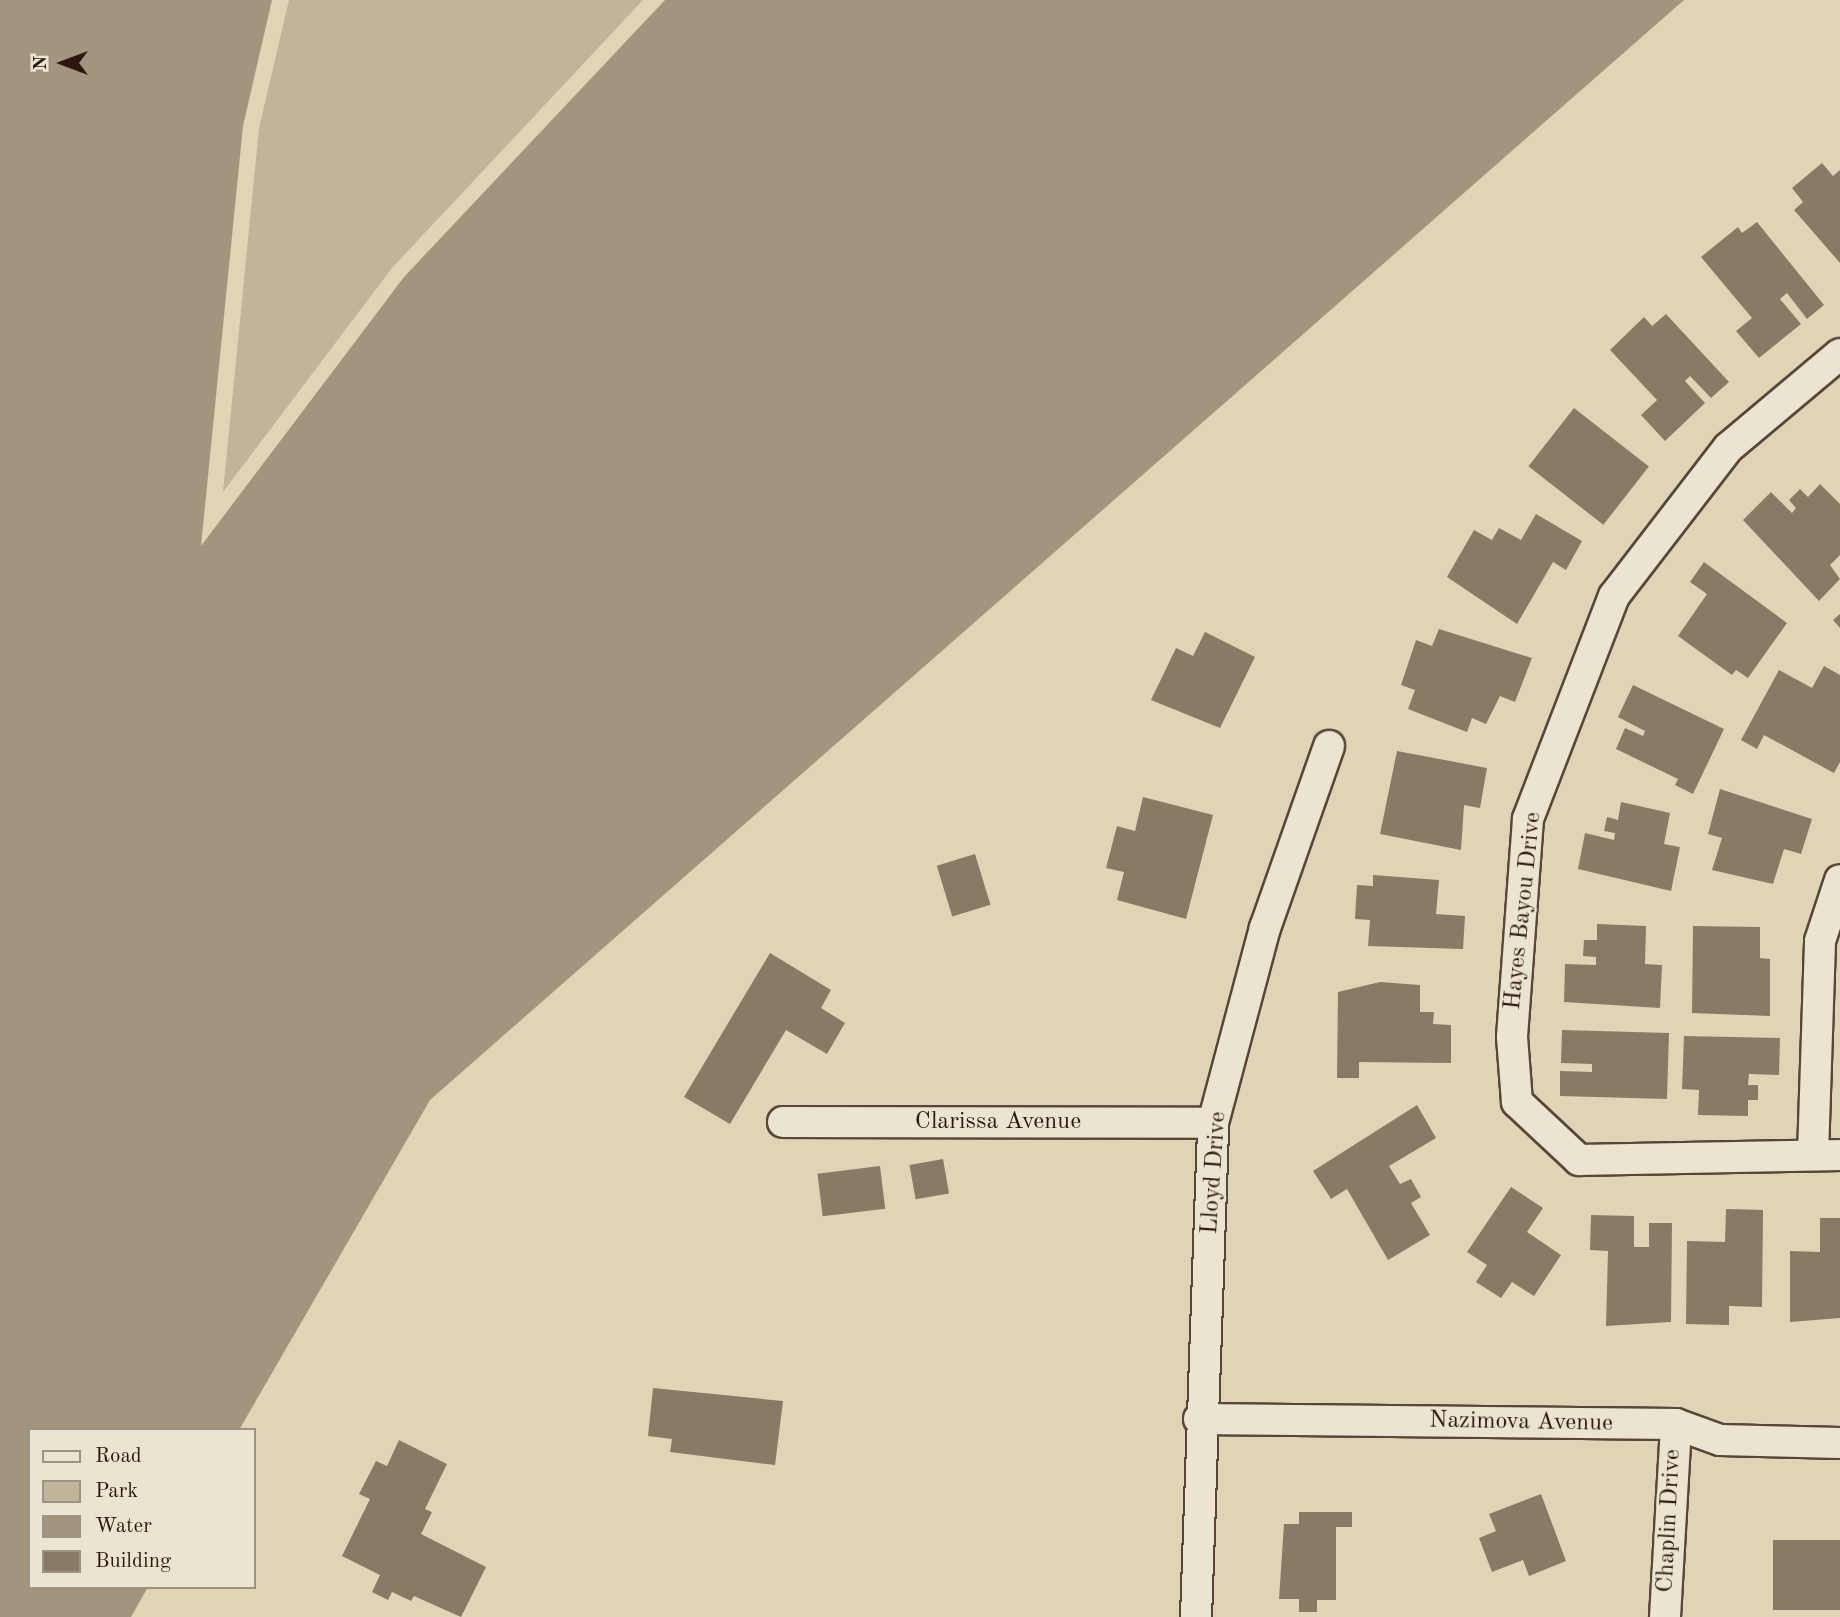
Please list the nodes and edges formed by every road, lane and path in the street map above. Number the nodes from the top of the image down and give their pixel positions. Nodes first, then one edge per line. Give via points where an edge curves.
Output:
1 (1840, 354) edge
2 (1329, 746) dead end
3 (1840, 880) edge
4 (783, 1122) dead end
5 (1213, 1123) junction
6 (1827, 1155) edge
7 (1199, 1419) junction
8 (1676, 1424) junction
9 (1840, 1443) edge
10 (1196, 1617) edge
11 (1665, 1617) edge

1 - 6 street, Hayes Bayou Drive via 1728,448 1614,596 1528,819 1512,1037 1517,1102 1579,1160
2 - 5 street, Lloyd Drive via 1265,928
3 - 6 street via 1820,941
4 - 5 street, Clarissa Avenue
5 - 7 street, Lloyd Drive via 1208,1334
7 - 8 street, Nazimova Avenue
7 - 10 street, Lloyd Drive
8 - 9 street, Nazimova Avenue via 1720,1440
8 - 11 street, Chaplin Drive

